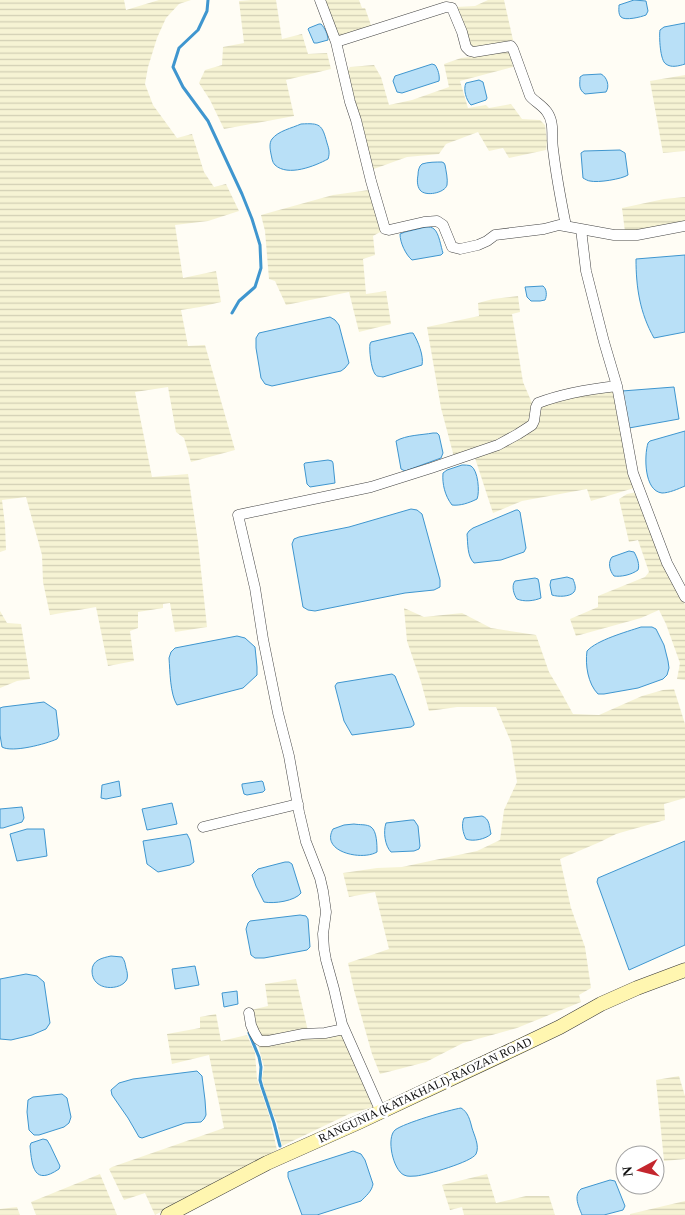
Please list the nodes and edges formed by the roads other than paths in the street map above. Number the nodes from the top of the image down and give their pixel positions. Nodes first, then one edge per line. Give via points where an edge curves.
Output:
1 (320, 0) edge
2 (336, 42) junction
3 (566, 226) junction
4 (685, 226) edge
5 (582, 229) junction
6 (616, 386) junction
7 (685, 598) edge
8 (298, 804) junction
9 (202, 827) dead end
10 (685, 970) edge
11 (249, 1013) dead end
12 (344, 1029) junction
13 (381, 1112) junction
14 (171, 1214) edge

1 - 2 street
2 - 3 street via 385,228 389,230 437,221 443,225 452,247 460,249 487,242 495,235
2 - 3 street via 446,7 452,8 464,44 470,51 511,46 530,96 551,120 552,148
3 - 5 street
4 - 5 street via 637,236
5 - 6 street via 586,271
6 - 7 street via 633,473 667,563
6 - 8 street via 587,389 538,402 532,425 498,445 467,456 371,487 238,515
8 - 9 street
8 - 12 street via 306,842 320,878 326,912 324,949
10 - 13 main road, RANGUNIA (KATAKHALI)-RAOZAN ROAD via 601,1004 514,1050
11 - 12 street via 251,1025 261,1041
12 - 13 street
13 - 14 main road, RANGUNIA (KATAKHALI)-RAOZAN ROAD via 267,1163

